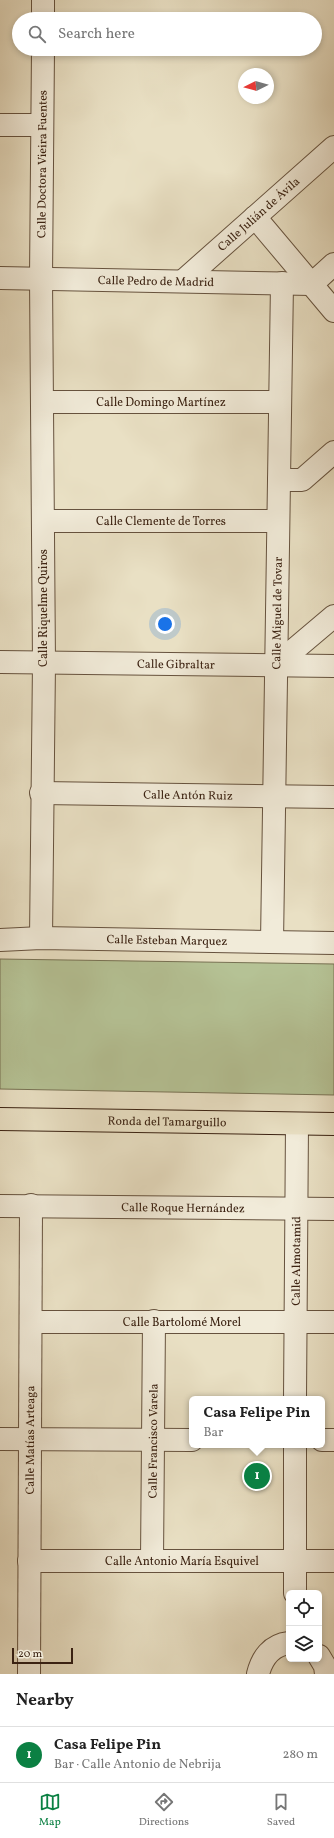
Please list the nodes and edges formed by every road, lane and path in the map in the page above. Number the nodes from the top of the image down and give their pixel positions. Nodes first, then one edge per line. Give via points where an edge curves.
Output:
1 (43, 0) edge
2 (43, 12) edge
3 (43, 56) edge
4 (0, 125) edge
5 (42, 125) junction
6 (334, 147) edge
7 (255, 217) junction
8 (332, 266) edge
9 (0, 278) edge
10 (41, 278) junction
11 (183, 281) junction
12 (282, 283) junction
13 (312, 284) junction
14 (334, 311) edge
15 (43, 402) junction
16 (280, 402) junction
17 (334, 452) edge
18 (279, 480) junction
19 (43, 521) junction
20 (278, 521) junction
21 (334, 616) edge
22 (0, 662) edge
23 (44, 663) junction
24 (276, 665) junction
25 (334, 666) edge
26 (42, 793) junction
27 (274, 796) junction
28 (334, 797) edge
29 (41, 938) junction
30 (0, 940) edge
31 (272, 942) junction
32 (334, 943) edge
33 (0, 1119) edge
34 (297, 1124) junction
35 (334, 1124) edge
36 (31, 1205) junction
37 (0, 1206) edge
38 (297, 1209) junction
39 (334, 1209) edge
40 (154, 1321) junction
41 (30, 1322) junction
42 (296, 1322) junction
43 (334, 1322) edge
44 (295, 1396) edge
45 (0, 1438) edge
46 (30, 1439) junction
47 (152, 1440) junction
48 (189, 1440) edge
49 (295, 1448) edge
50 (29, 1560) junction
51 (152, 1560) junction
52 (294, 1560) junction
53 (334, 1561) edge
54 (295, 1590) edge
55 (286, 1644) edge
56 (322, 1661) edge
57 (29, 1674) edge
58 (258, 1674) edge
59 (326, 1674) edge

1 - 2 street
3 - 5 street, Calle Doctora Vieira Fuentes
4 - 5 street
5 - 10 street, Calle Doctora Vieira Fuentes
6 - 7 street, Calle Julián de Ávila
7 - 11 street, Calle Julián de Ávila
7 - 13 street
8 - 13 street
9 - 10 street, Calle Pedro de Madrid
10 - 11 street, Calle Pedro de Madrid
10 - 15 street, Calle Riquelme Quiros
11 - 12 street, Calle Pedro de Madrid
12 - 13 street, Calle Pedro de Madrid
12 - 16 street, Calle Miguel de Tovar
13 - 14 street
15 - 16 street, Calle Domingo Martínez
15 - 19 street, Calle Riquelme Quiros
16 - 18 street, Calle Miguel de Tovar
17 - 18 street via 302,480
18 - 20 street, Calle Miguel de Tovar
19 - 20 street, Calle Clemente de Torres
19 - 23 street, Calle Riquelme Quiros
20 - 24 street, Calle Miguel de Tovar
21 - 24 street
22 - 23 street, Calle Gibraltar
23 - 24 street, Calle Gibraltar
23 - 26 street, Calle Riquelme Quiros
24 - 25 street, Calle Gibraltar
24 - 27 street, Calle Miguel de Tovar
26 - 27 street, Calle Antón Ruiz
26 - 29 street, Calle Riquelme Quiros
27 - 28 street, Calle Antón Ruiz
27 - 31 street, Calle Miguel de Tovar
29 - 30 street, Calle Esteban Marquez
29 - 31 street, Calle Esteban Marquez
31 - 32 street, Calle Esteban Marquez
33 - 34 main road, Ronda del Tamarguillo
34 - 35 main road, Ronda del Tamarguillo
34 - 38 street, Calle Almotamid
36 - 37 street, Calle Roque Hernández
36 - 38 street, Calle Roque Hernández
36 - 41 street, Calle Matías Arteaga
38 - 39 street, Calle Roque Hernández
38 - 42 street, Calle Almotamid
40 - 41 street, Calle Bartolomé Morel
40 - 42 street, Calle Bartolomé Morel
40 - 47 street, Calle Francisco Varela
41 - 46 street, Calle Matías Arteaga
42 - 43 street, Calle Bartolomé Morel
42 - 44 street, Calle Almotamid
45 - 46 street
46 - 47 street
46 - 50 street, Calle Matías Arteaga
47 - 48 street
47 - 51 street, Calle Francisco Varela
49 - 52 street
50 - 51 street, Calle Antonio María Esquivel
50 - 57 street, Calle Matías Arteaga
51 - 52 street, Calle Antonio María Esquivel
52 - 53 street, Calle Antonio María Esquivel
52 - 54 street
55 - 58 street via 274,1648 266,1655 260,1664
56 - 59 street

